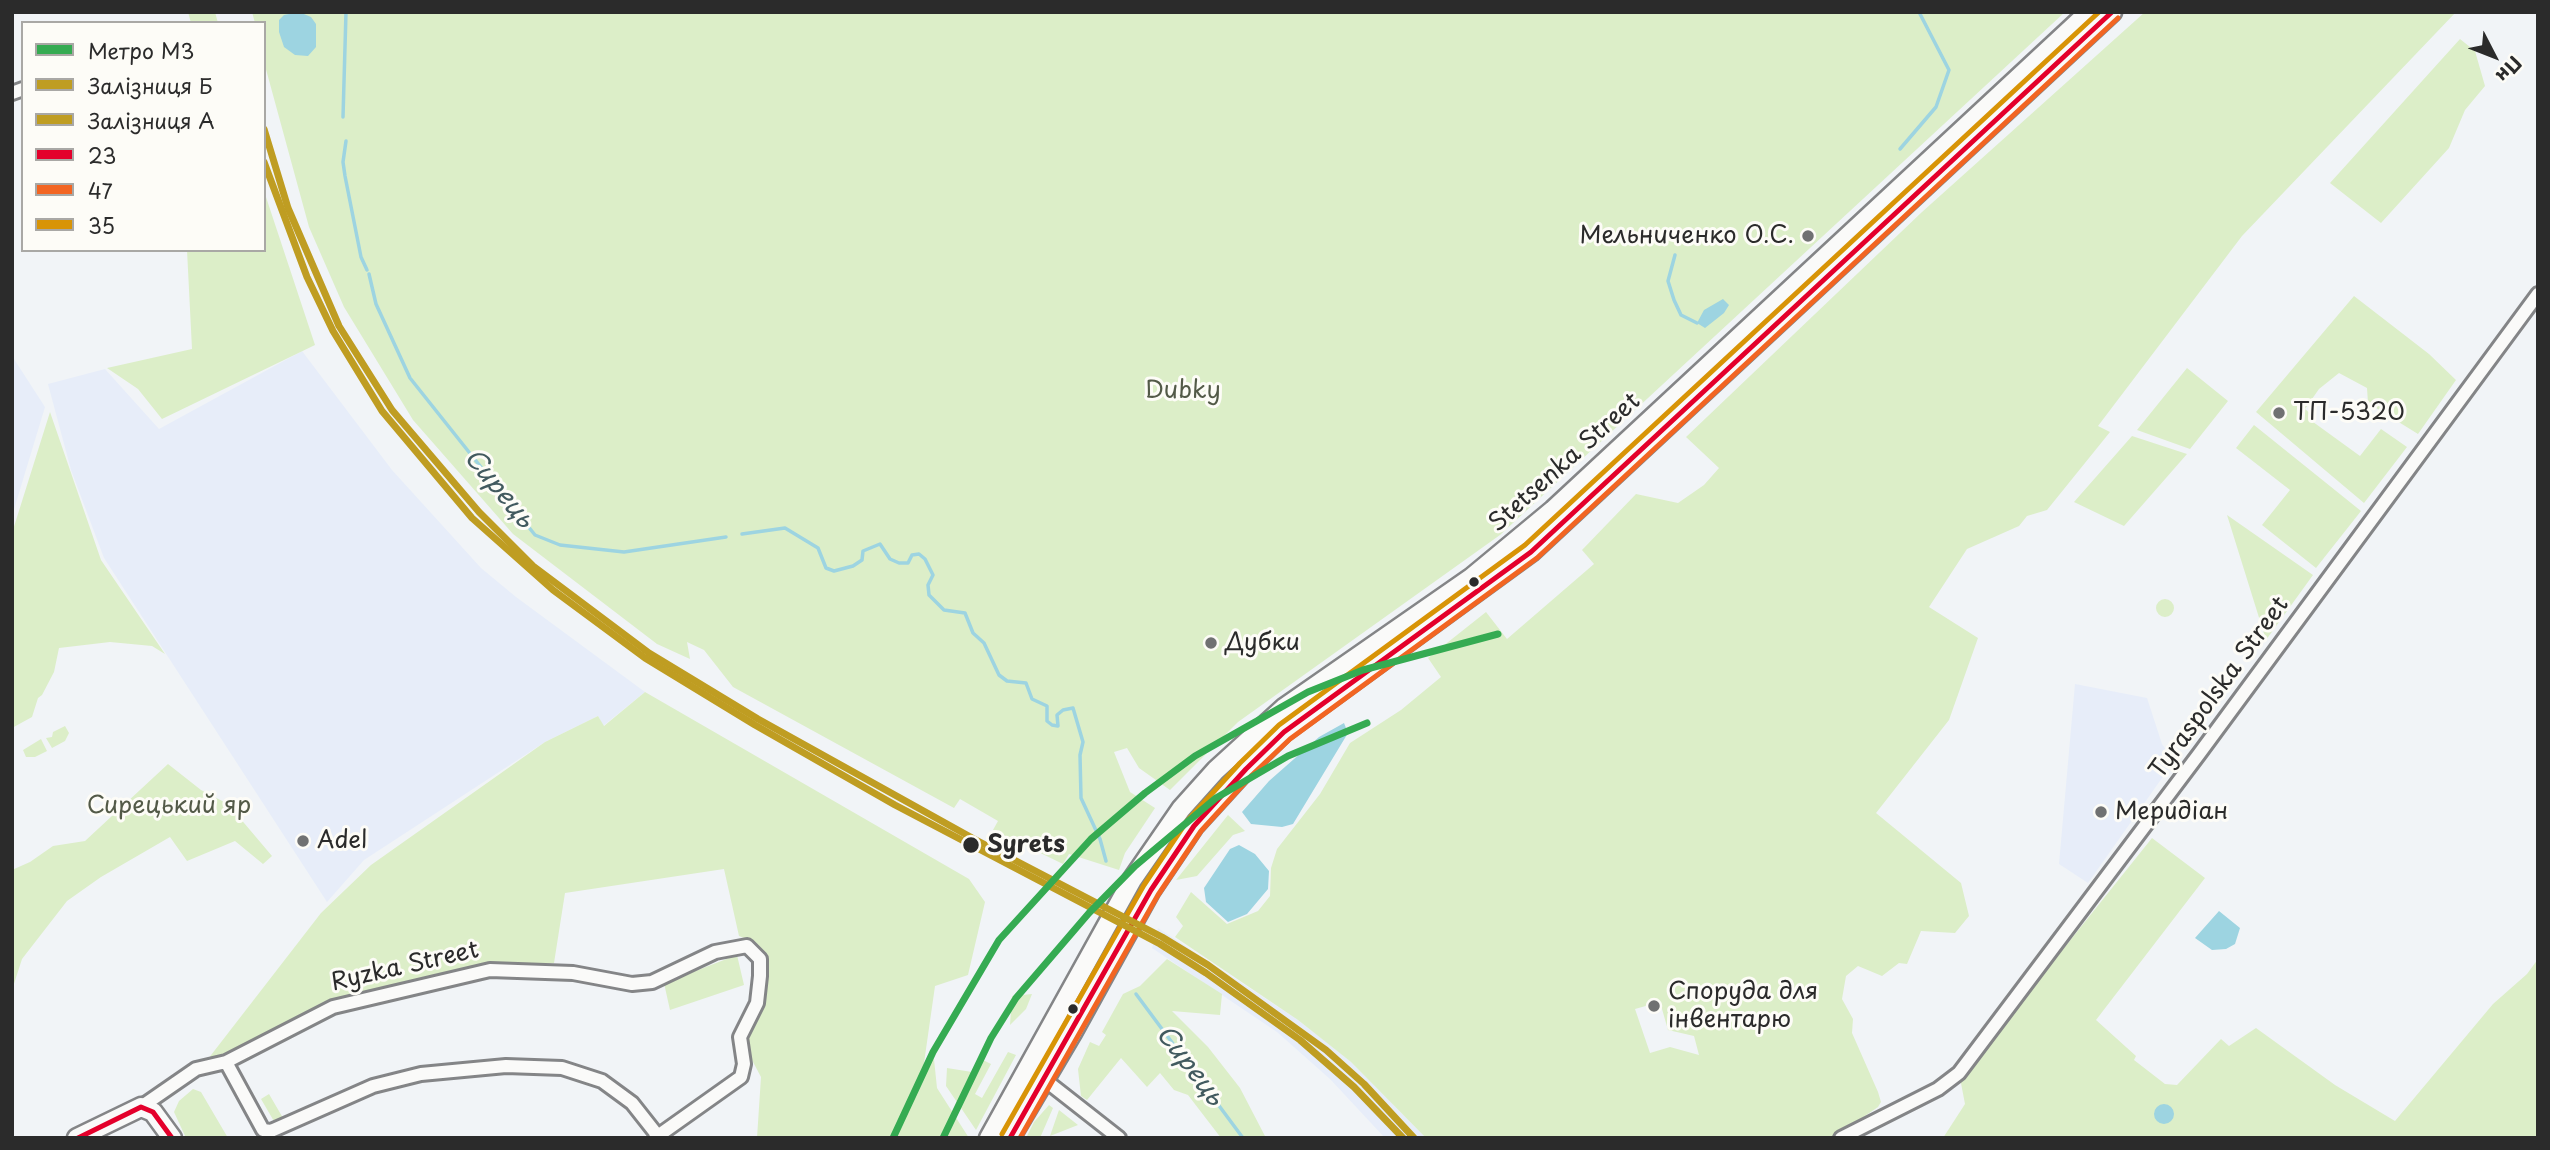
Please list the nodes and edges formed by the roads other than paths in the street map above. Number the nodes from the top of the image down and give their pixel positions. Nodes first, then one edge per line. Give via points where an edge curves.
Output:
1 (2088, 12) edge
2 (2112, 12) edge
3 (2538, 294) edge
4 (226, 1062) junction
5 (1045, 1080) junction
6 (141, 1107) junction
7 (656, 1137) edge
8 (1848, 1137) edge
9 (77, 1138) edge
10 (172, 1138) edge
11 (989, 1138) edge
12 (1010, 1138) edge
13 (1119, 1138) edge

1 - 11 main road, Stetsenka Street via 1545,517 1462,584 1284,708 1234,752 1162,834 1111,915
2 - 5 main road, Stetsenka Street via 1531,552 1284,732 1194,826 1151,890
3 - 8 street, Tyraspolska Street via 1959,1073
4 - 6 street, Ryzka Street via 196,1069
4 - 7 street via 264,1130 271,1131 373,1086 421,1074 506,1066 562,1068 602,1081 632,1103
4 - 7 street, Ryzka Street via 333,1007 490,970 573,973 632,984 665,977 715,952 747,946 760,958 757,1003 740,1037 741,1077
5 - 12 main road, Stetsenka Street
5 - 13 street
6 - 9 main road, Ryzka Street
6 - 10 main road via 153,1112

